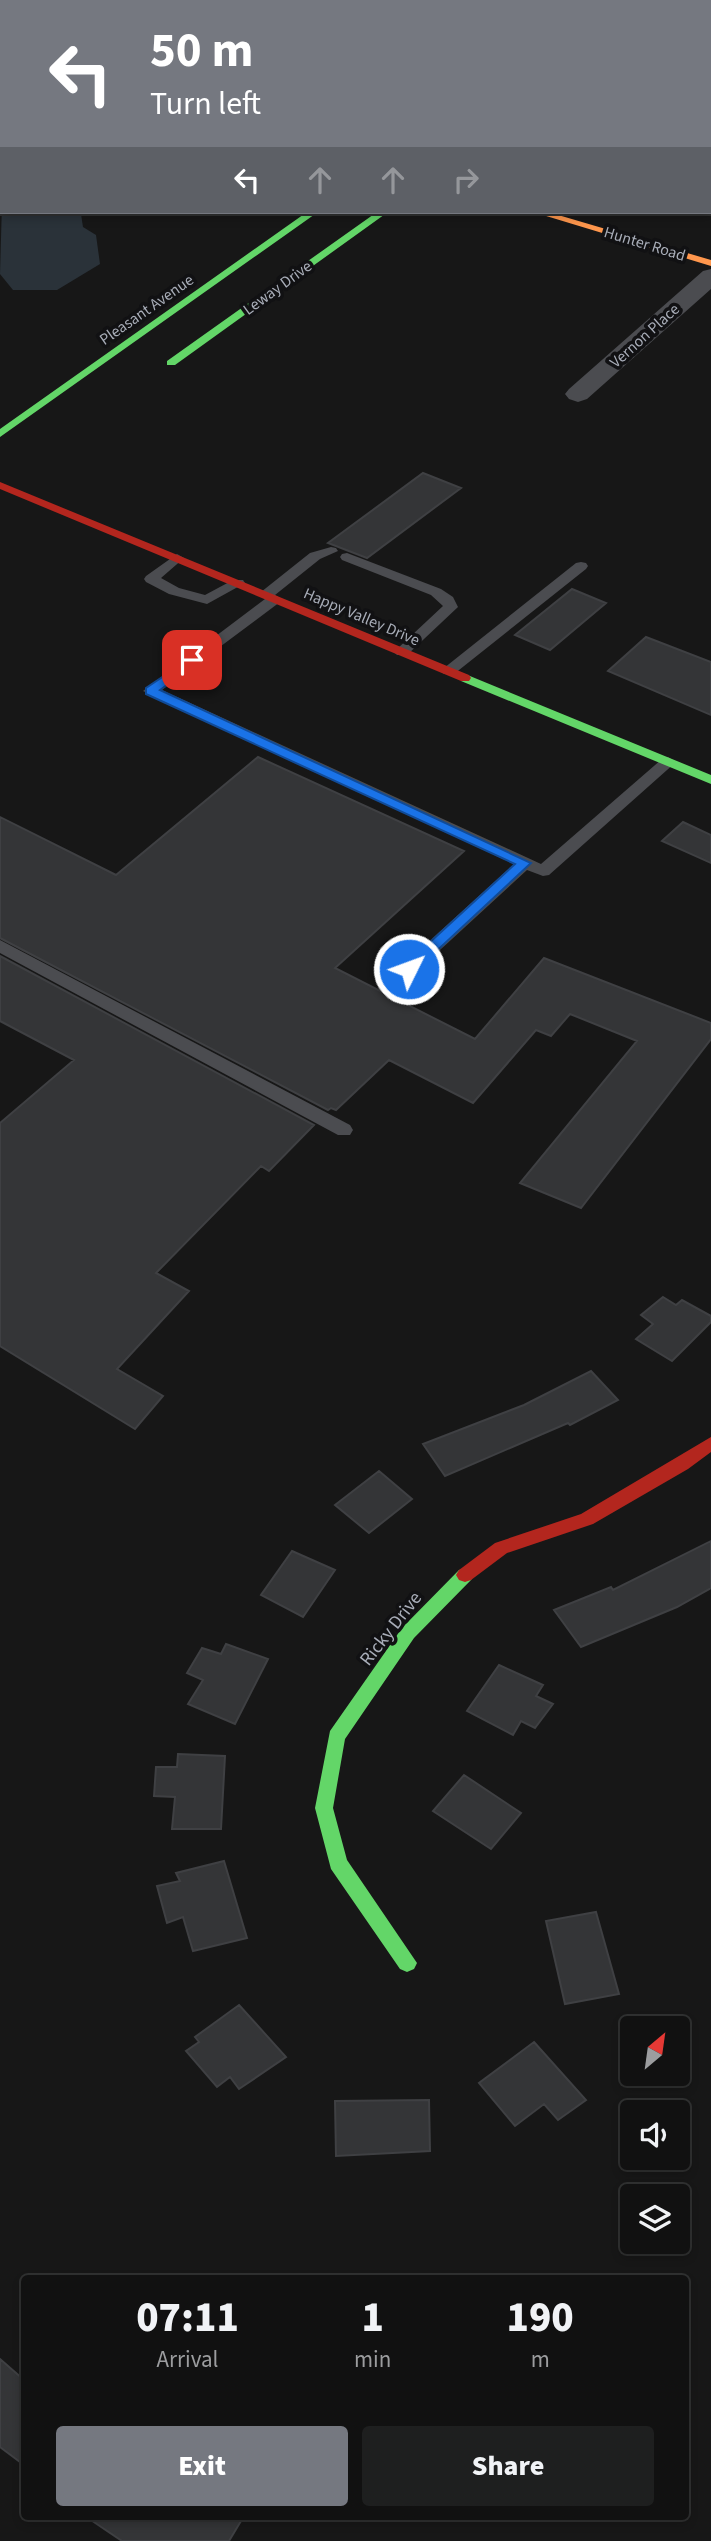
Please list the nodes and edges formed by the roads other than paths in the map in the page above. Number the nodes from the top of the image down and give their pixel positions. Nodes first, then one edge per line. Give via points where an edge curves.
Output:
1 (310, 214) edge
2 (380, 214) edge
3 (545, 214) edge
4 (711, 263) edge
5 (711, 276) edge
6 (172, 363) dead end
7 (578, 394) dead end
8 (0, 434) edge
9 (0, 485) edge
10 (331, 551) dead end
11 (347, 557) dead end
12 (177, 558) junction
13 (581, 566) dead end
14 (238, 583) junction
15 (270, 597) junction
16 (402, 652) junction
17 (449, 671) junction
18 (668, 762) junction
19 (711, 780) edge
20 (525, 863) junction
21 (0, 946) edge
22 (409, 969) dead end
23 (344, 1130) dead end
24 (711, 1443) edge
25 (407, 1963) dead end

1 - 8 street, Pleasant Avenue
2 - 6 street, Leway Drive
3 - 4 street, Hunter Road
5 - 7 street, Vernon Place
9 - 12 street, Happy Valley Drive
10 - 15 lane via 315,556
11 - 16 lane via 448,600 451,607
12 - 14 street, Happy Valley Drive
12 - 14 lane via 151,579 207,600
13 - 17 lane
14 - 15 street, Happy Valley Drive
15 - 16 street, Happy Valley Drive
15 - 20 lane via 151,691
16 - 17 street, Happy Valley Drive
17 - 18 street, Happy Valley Drive
18 - 19 street, Happy Valley Drive
18 - 20 lane via 543,871
20 - 22 lane
21 - 23 lane
24 - 25 street, Ricky Drive via 587,1519 500,1548 456,1582 408,1633 336,1737 324,1808 338,1863

